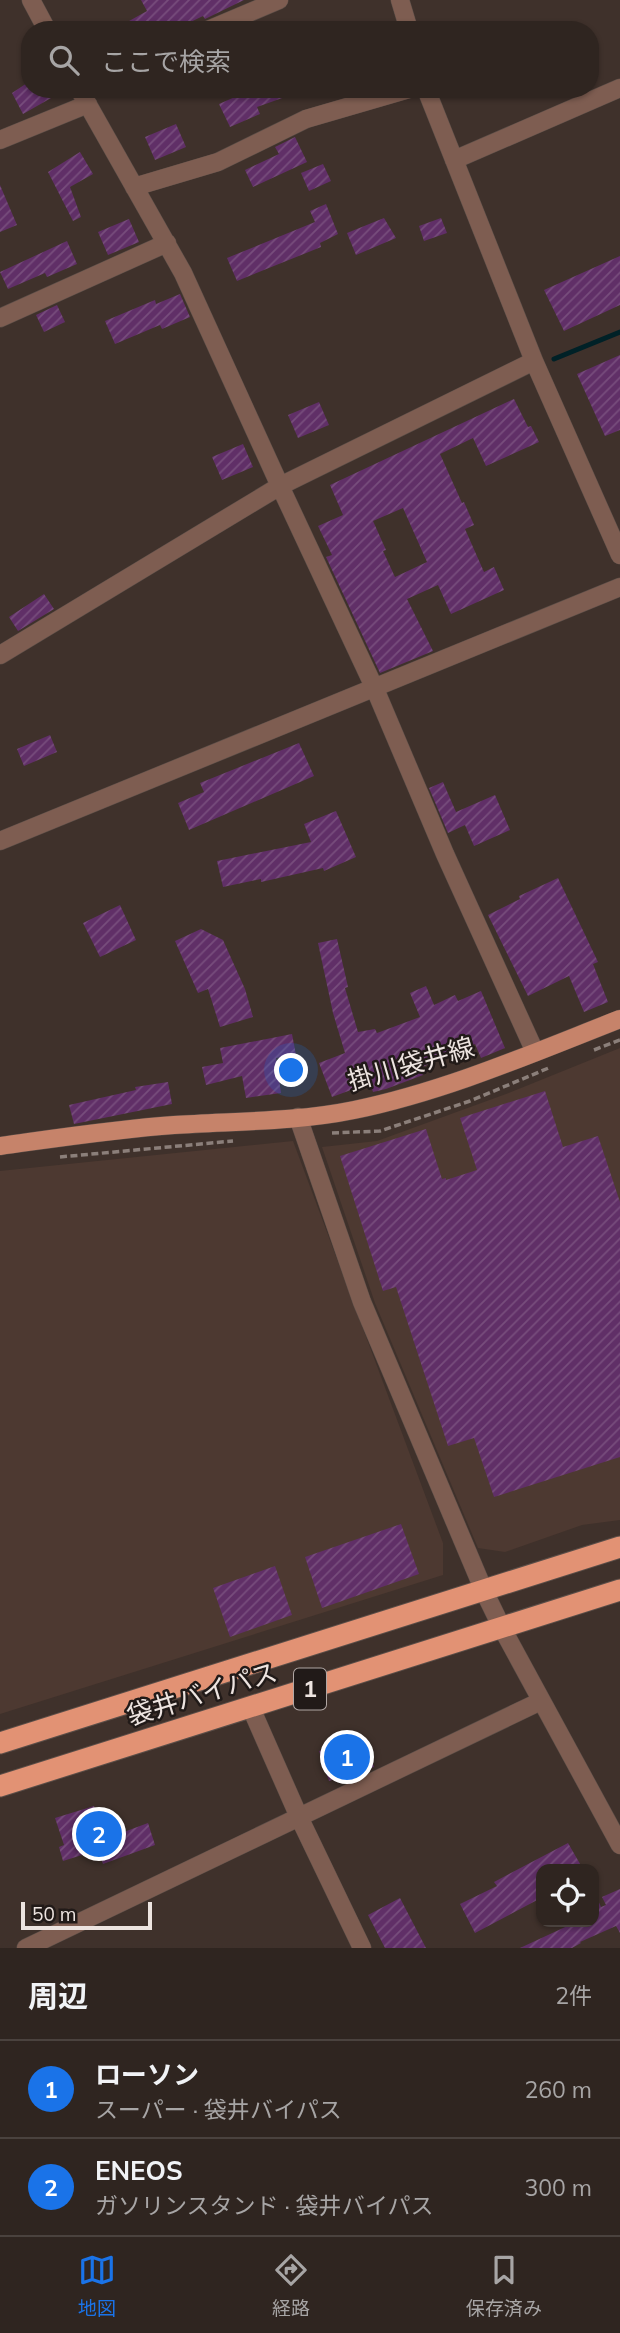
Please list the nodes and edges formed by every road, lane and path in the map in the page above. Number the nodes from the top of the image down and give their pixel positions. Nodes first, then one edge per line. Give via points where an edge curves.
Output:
1 (31, 0) edge
2 (279, 0) edge
3 (400, 0) edge
4 (42, 21) edge
5 (229, 21) edge
6 (406, 21) edge
7 (620, 88) edge
8 (599, 97) edge
9 (81, 98) edge
10 (84, 98) edge
11 (378, 98) edge
12 (430, 98) edge
13 (597, 98) edge
14 (0, 140) edge
15 (454, 160) junction
16 (134, 187) junction
17 (167, 243) junction
18 (0, 318) edge
19 (534, 361) junction
20 (279, 486) junction
21 (620, 555) edge
22 (620, 587) edge
23 (0, 655) edge
24 (374, 689) junction
25 (0, 841) edge
26 (620, 1019) edge
27 (535, 1052) junction
28 (298, 1117) junction
29 (236, 1141) dead end
30 (0, 1146) edge
31 (53, 1158) dead end
32 (620, 1547) edge
33 (620, 1590) edge
34 (484, 1591) junction
35 (502, 1628) junction
36 (541, 1701) junction
37 (251, 1707) junction
38 (0, 1743) edge
39 (0, 1786) edge
40 (299, 1817) junction
41 (620, 1846) edge
42 (26, 1948) edge
43 (362, 1948) edge

1 - 4 street
2 - 5 street
3 - 6 street
7 - 8 street
9 - 14 street
10 - 16 street
11 - 16 street via 306,119 218,162
12 - 15 street
13 - 15 street
15 - 19 street
16 - 17 street
17 - 18 street
17 - 20 street
19 - 20 street
19 - 21 street
20 - 23 street
20 - 24 street
22 - 24 street
24 - 25 street
24 - 27 street
26 - 27 main road, 掛川袋井線
27 - 28 main road, 掛川袋井線 via 398,1099
28 - 30 main road, 掛川袋井線 via 120,1129
28 - 34 street via 362,1302
29 - 31 path
32 - 34 highway, 袋井バイパス / 1
33 - 35 highway, 袋井バイパス / 1
34 - 35 street
34 - 38 highway, 袋井バイパス / 1
35 - 36 street
35 - 37 highway, 袋井バイパス / 1
36 - 40 street
36 - 41 street
37 - 39 highway, 袋井バイパス / 1
37 - 40 street
40 - 42 street
40 - 43 street

